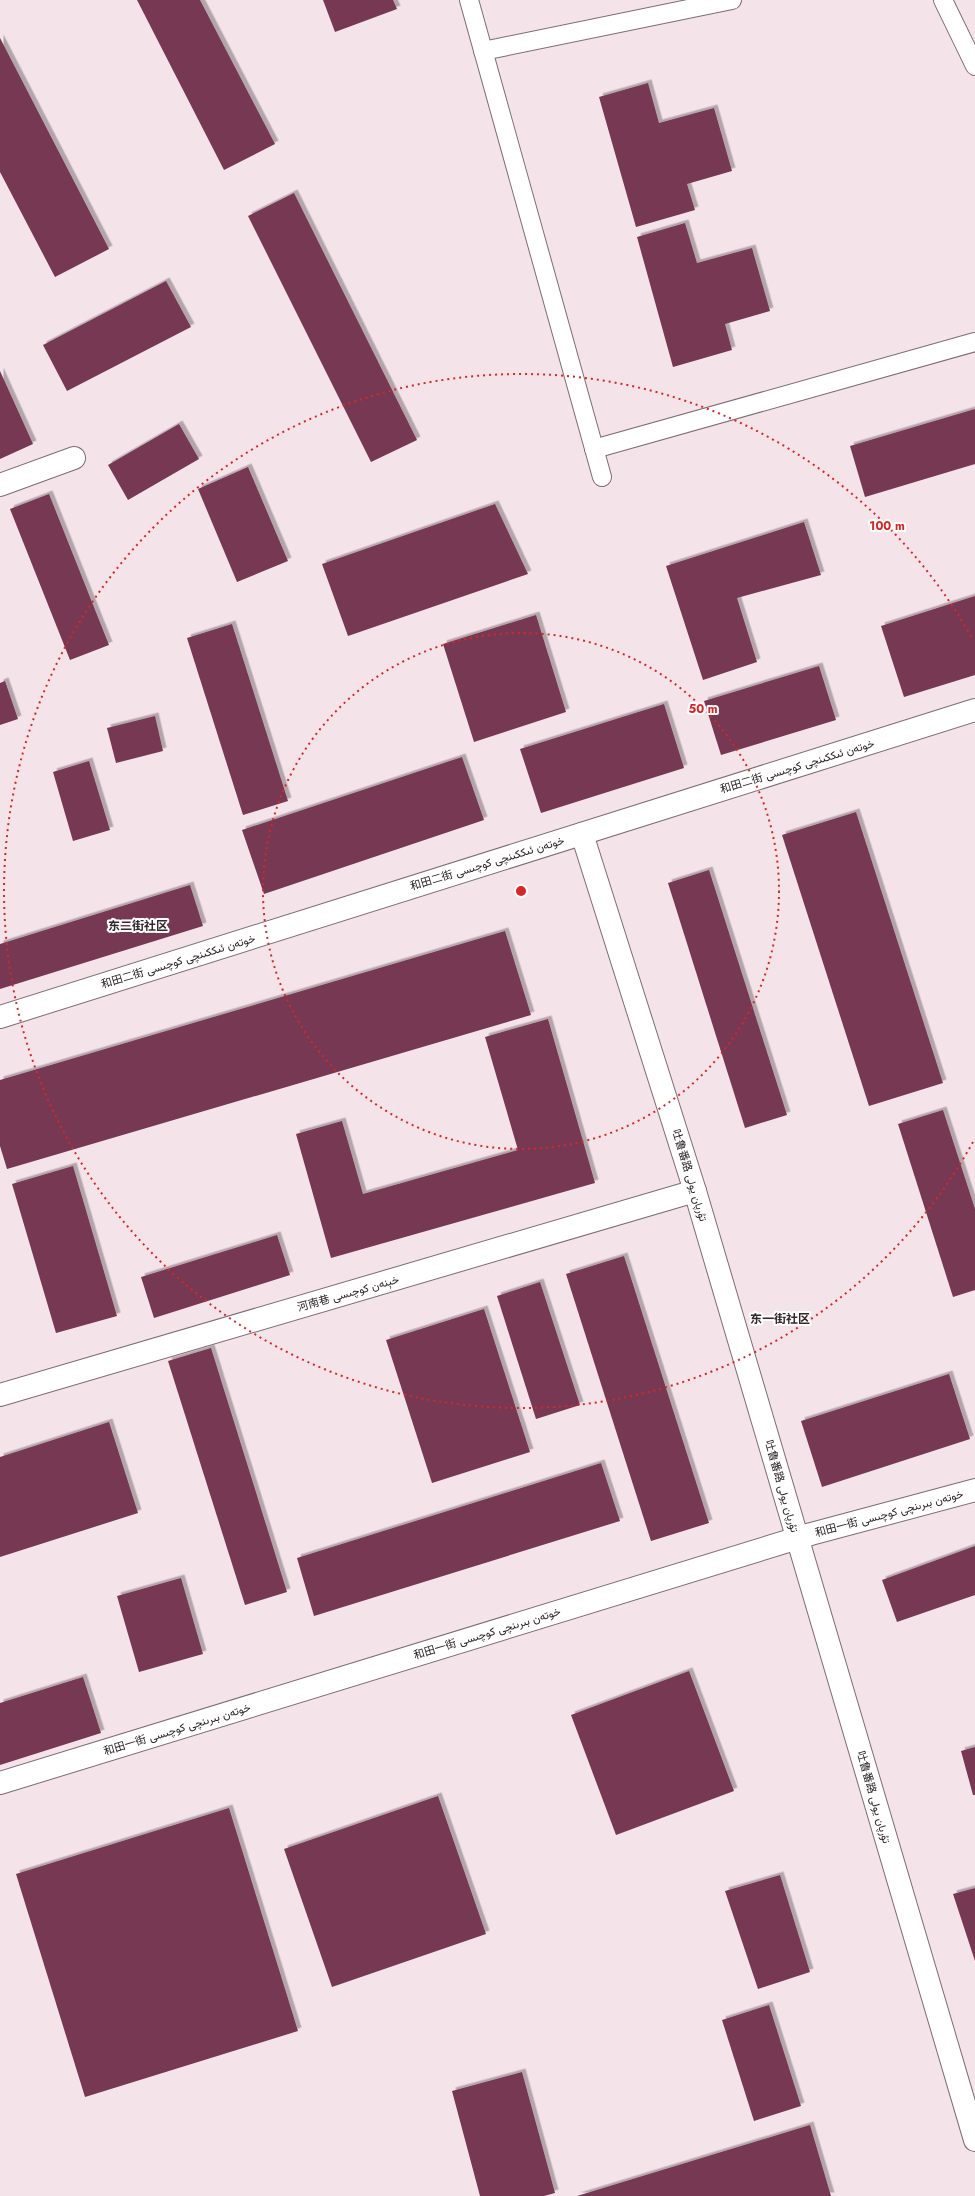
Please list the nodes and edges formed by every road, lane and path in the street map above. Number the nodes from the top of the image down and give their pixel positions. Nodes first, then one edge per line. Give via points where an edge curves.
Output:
1 (469, 0) edge
2 (732, 0) edge
3 (943, 0) edge
4 (483, 51) junction
5 (975, 66) edge
6 (975, 342) edge
7 (594, 449) junction
8 (74, 458) dead end
9 (602, 477) dead end
10 (0, 485) edge
11 (975, 710) edge
12 (582, 834) junction
13 (0, 1017) edge
14 (695, 1190) junction
15 (0, 1395) edge
16 (975, 1490) edge
17 (797, 1538) junction
18 (0, 1783) edge
19 (975, 2140) edge

1 - 4 lane
2 - 4 lane
3 - 5 lane
4 - 7 lane
6 - 7 lane
7 - 9 lane
8 - 10 street
11 - 12 street, 和田二街 خوتەن ئىككىنچى كوچىسى
12 - 13 street, 和田二街 خوتەن ئىككىنچى كوچىسى
12 - 14 street, 吐鲁番路 تۇرپان يولى
14 - 15 street, 河南巷 خېنەن كوچىسى
14 - 17 street, 吐鲁番路 تۇرپان يولى
16 - 17 street, 和田一街 خوتەن بىرىنچى كوچىسى
17 - 18 street, 和田一街 خوتەن بىرىنچى كوچىسى
17 - 19 street, 吐鲁番路 تۇرپان يولى

